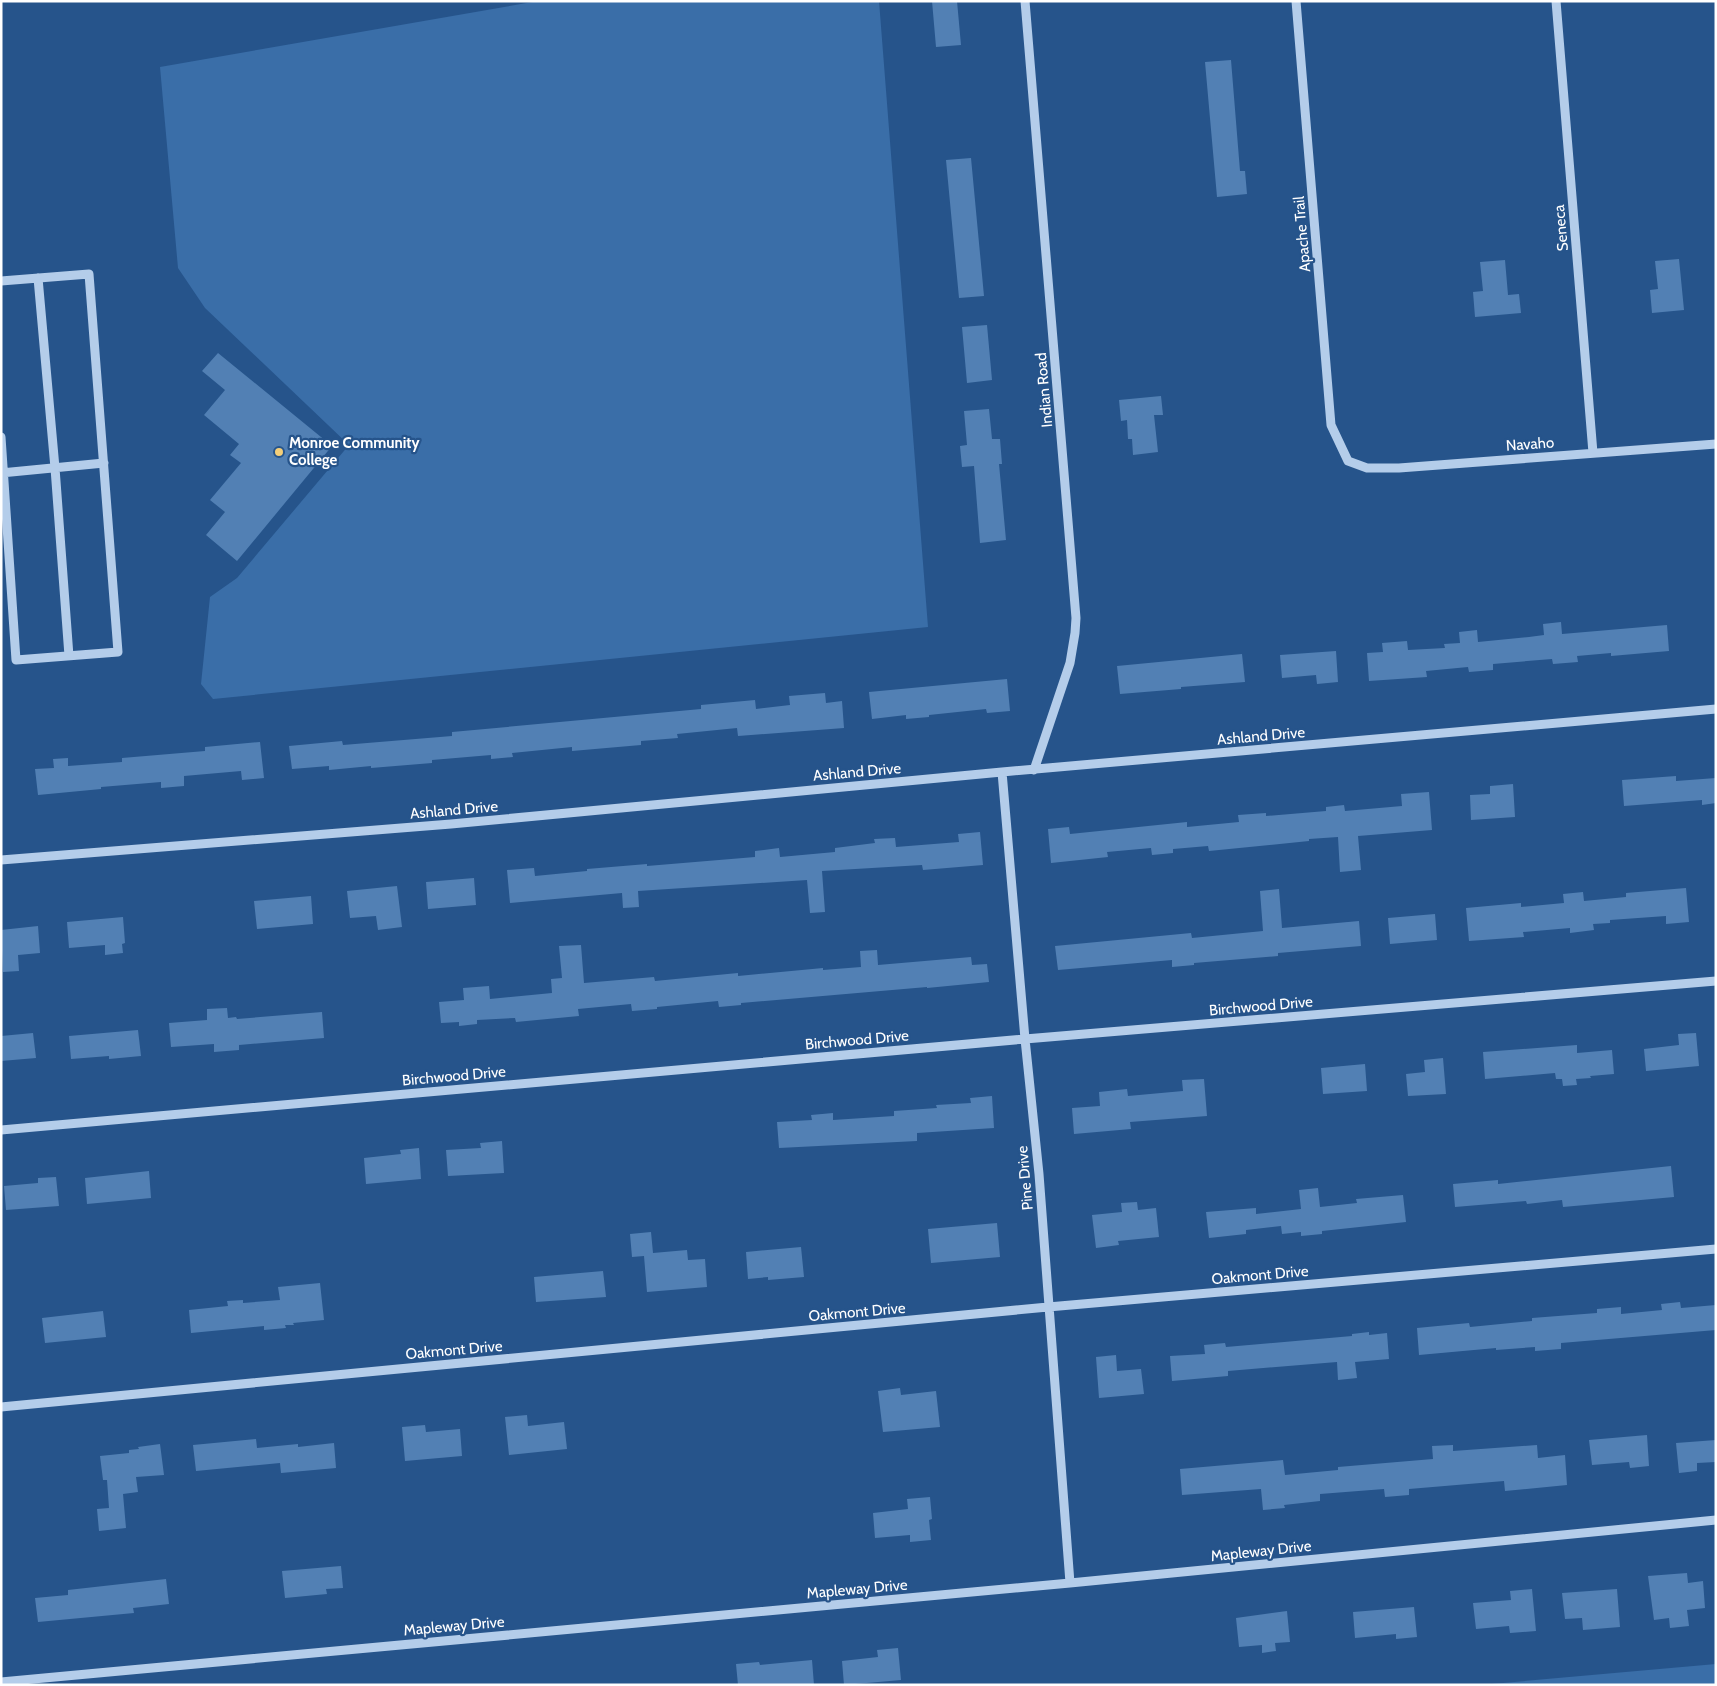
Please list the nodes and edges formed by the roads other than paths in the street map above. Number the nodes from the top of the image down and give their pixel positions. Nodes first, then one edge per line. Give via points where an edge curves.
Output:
1 (1025, 1) edge
2 (1296, 1) edge
3 (1556, 1) edge
4 (38, 278) junction
5 (1, 281) edge
6 (1, 438) edge
7 (1716, 444) edge
8 (1593, 453) junction
9 (1348, 461) joint
10 (104, 463) junction
11 (55, 468) junction
12 (3, 473) edge
13 (68, 656) junction
14 (1716, 709) edge
15 (1034, 770) junction
16 (1002, 772) junction
17 (1, 860) edge
18 (1716, 981) edge
19 (1025, 1039) junction
20 (1, 1130) edge
21 (1716, 1249) edge
22 (1048, 1307) junction
23 (1, 1407) edge
24 (1716, 1520) edge
25 (1070, 1583) junction
26 (1, 1682) edge

1 - 15 street, Indian Road via 1076,618 1070,663
2 - 9 street, Apache Trail via 1332,426
3 - 8 street, Seneca
4 - 5 street
4 - 10 street via 88,274
4 - 11 street
6 - 12 street
7 - 8 street, Navaho
8 - 9 street, Navaho via 1399,468 1367,468
10 - 11 street
10 - 13 street via 118,652
11 - 12 street
11 - 13 street
12 - 13 street via 16,660
14 - 15 street, Ashland Drive
15 - 16 street, Ashland Drive
16 - 17 street, Ashland Drive via 442,825
16 - 19 street, Pine Drive
18 - 19 street, Birchwood Drive
19 - 20 street, Birchwood Drive
19 - 22 street, Pine Drive
21 - 22 street, Oakmont Drive
22 - 23 street, Oakmont Drive
22 - 25 street, Pine Drive
24 - 25 street, Mapleway Drive
25 - 26 street, Mapleway Drive

